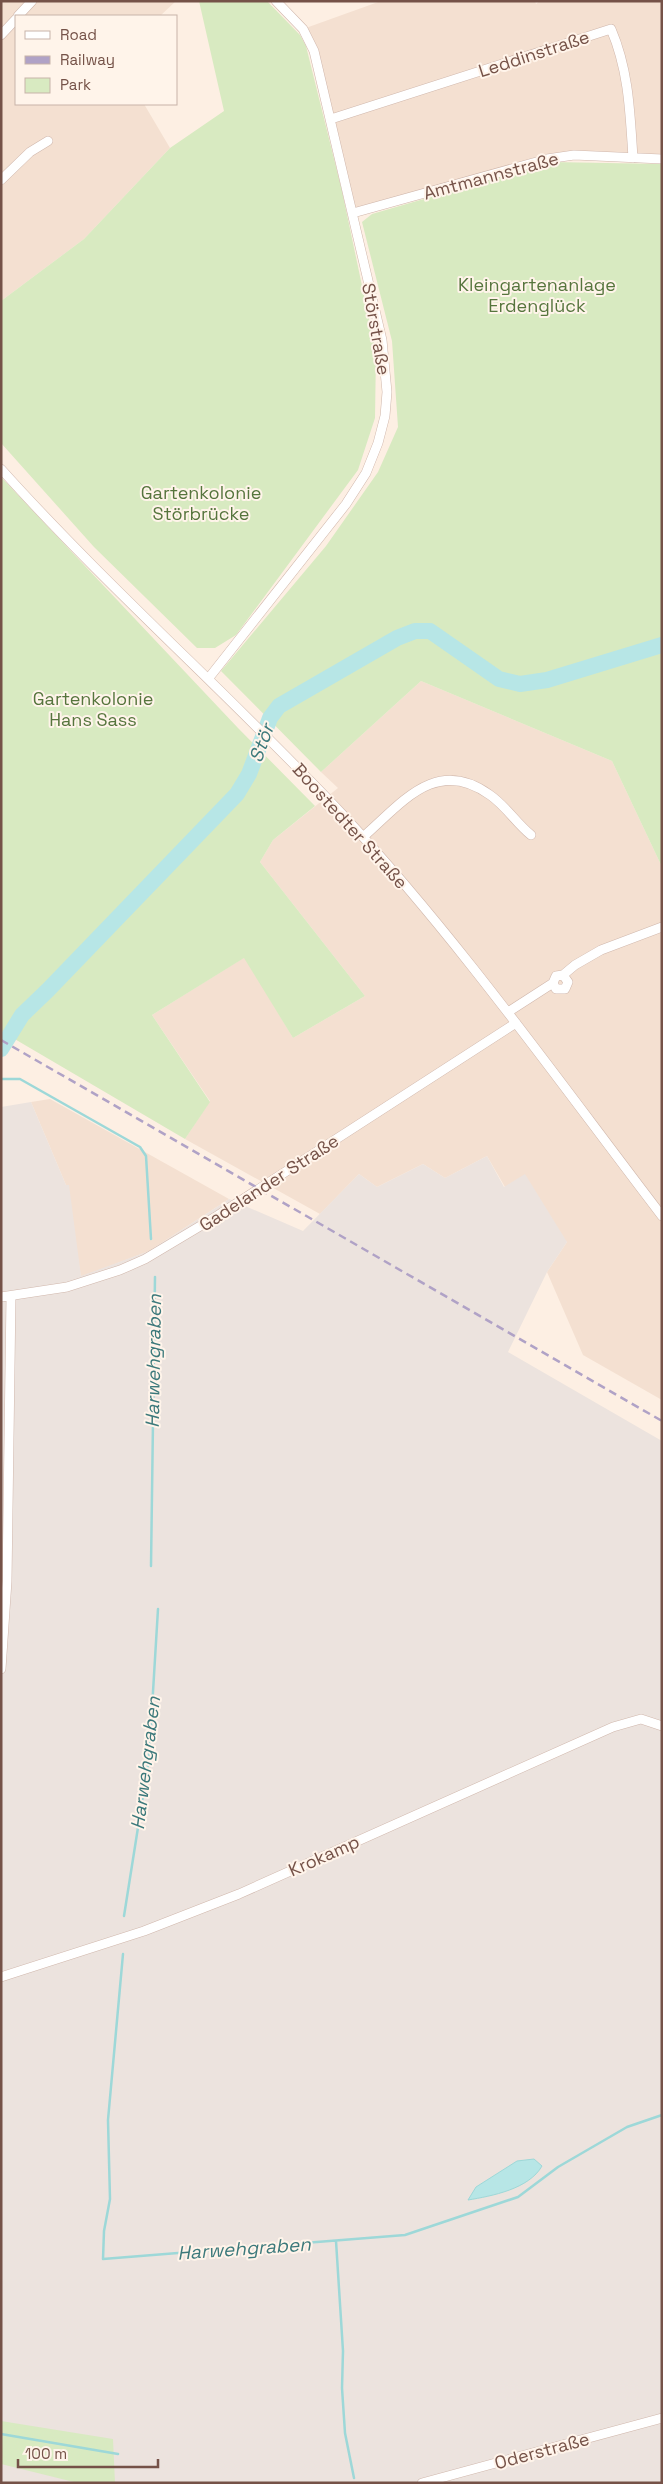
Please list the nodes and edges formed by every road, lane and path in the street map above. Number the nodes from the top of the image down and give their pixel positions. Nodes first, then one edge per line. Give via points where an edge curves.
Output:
1 (32, 1) edge
2 (276, 1) edge
3 (19, 15) edge
4 (15, 19) edge
5 (1, 35) edge
6 (331, 119) junction
7 (48, 141) dead end
8 (633, 158) junction
9 (662, 159) edge
10 (1, 180) edge
11 (353, 213) junction
12 (1, 469) edge
13 (208, 679) junction
14 (532, 835) dead end
15 (363, 838) junction
16 (662, 927) edge
17 (562, 975) junction
18 (553, 984) junction
19 (508, 1012) junction
20 (516, 1023) junction
21 (662, 1216) edge
22 (6, 1297) edge
23 (1, 1669) edge
24 (662, 1726) edge
25 (1, 1976) edge
26 (662, 2418) edge
27 (422, 2483) edge

1 - 3 street
2 - 6 street, Störstraße via 309,39
4 - 5 street
6 - 8 street, Leddinstraße via 611,29 625,72
6 - 11 street, Störstraße
7 - 10 street via 30,152
8 - 9 street, Amtmannstraße
8 - 11 street, Amtmannstraße via 574,155 547,159
11 - 13 street, Störstraße via 382,340 385,367 385,416 378,443 366,473 346,504
12 - 13 street, Boostedter Straße
13 - 15 street, Boostedter Straße
14 - 15 street via 490,795 470,784 445,779 421,788
15 - 19 street, Boostedter Straße
16 - 17 street via 601,950
17 - 18 street via 556,976
17 - 18 street via 568,982 565,989 556,989
18 - 19 street
19 - 20 street, Boostedter Straße
20 - 21 street, Boostedter Straße
20 - 22 street, Gadelander Straße via 166,1248 95,1279
22 - 23 street via 7,1581
24 - 25 street, Krokamp via 641,1719 614,1728 239,1894 174,1920
26 - 27 street, Oderstraße

